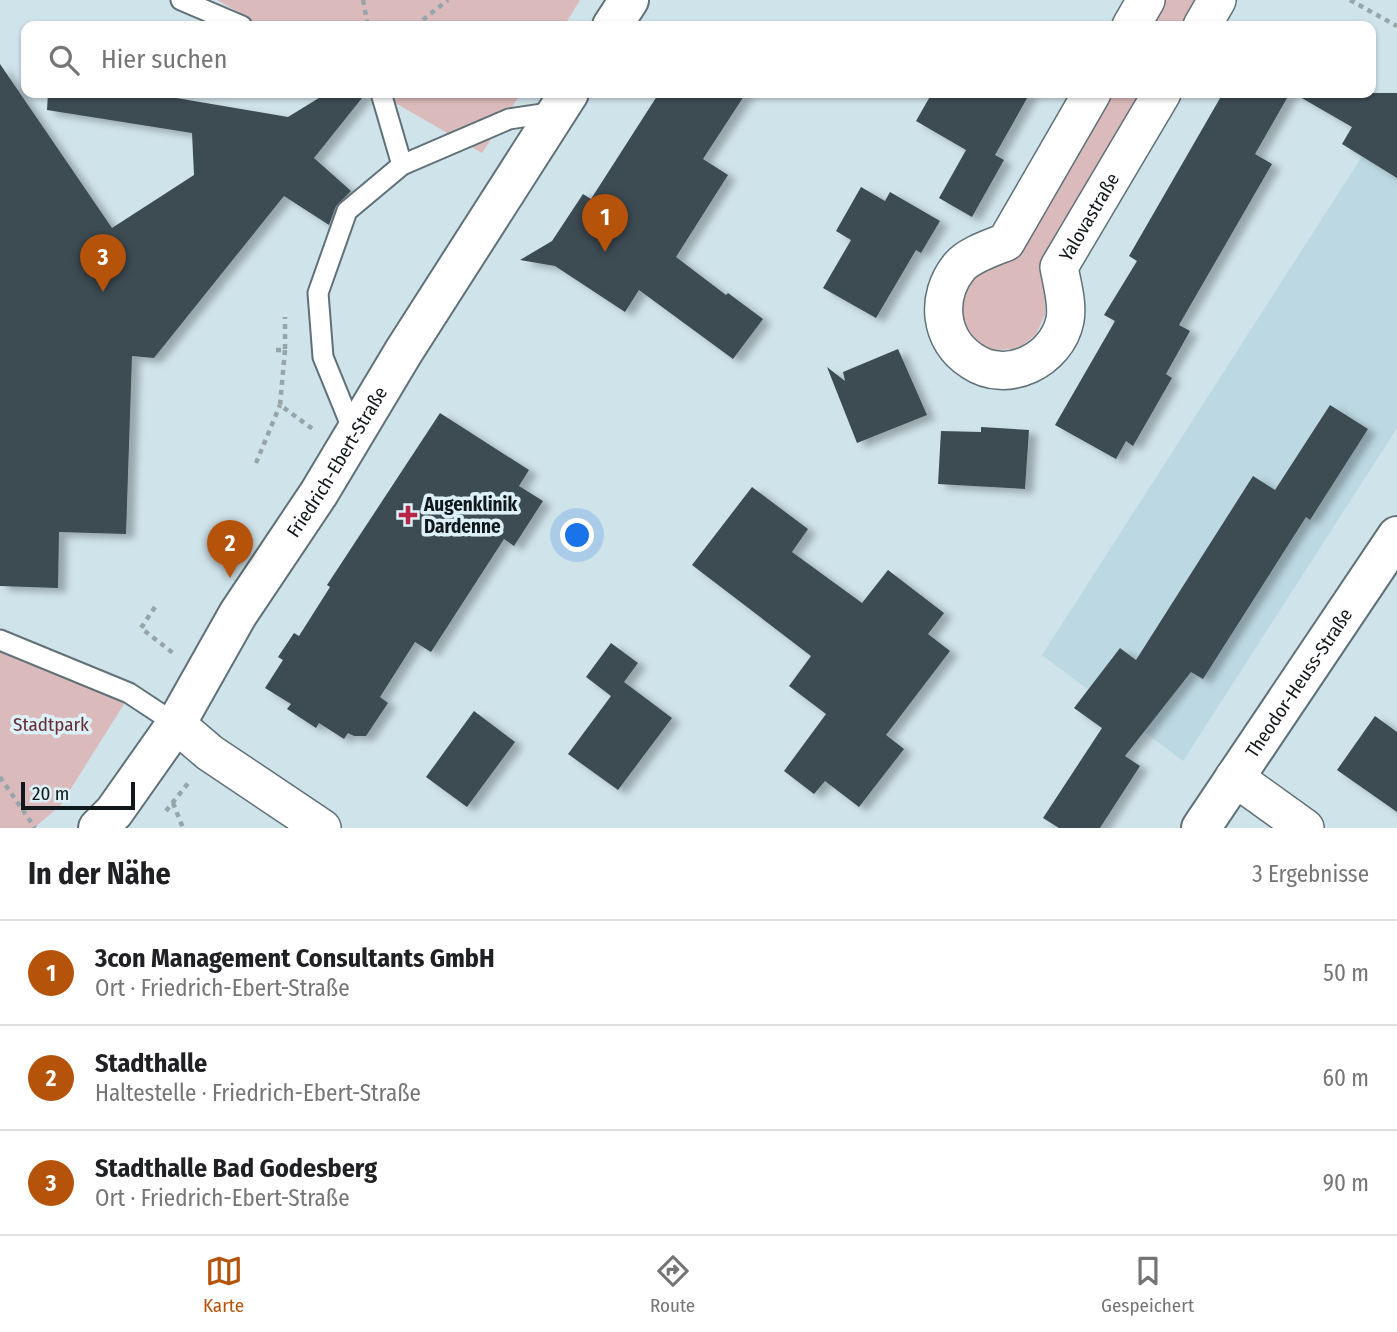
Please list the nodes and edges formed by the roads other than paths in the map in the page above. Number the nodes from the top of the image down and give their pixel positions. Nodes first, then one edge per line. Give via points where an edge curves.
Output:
1 (181, 0) edge
2 (629, 0) edge
3 (1146, 0) edge
4 (1217, 0) edge
5 (230, 21) edge
6 (615, 21) edge
7 (1134, 21) edge
8 (1205, 21) edge
9 (382, 98) edge
10 (1089, 98) edge
11 (1159, 98) edge
12 (563, 102) edge
13 (402, 165) junction
14 (349, 442) junction
15 (1397, 536) edge
16 (0, 640) edge
17 (176, 724) junction
18 (1234, 777) junction
19 (99, 828) edge
20 (322, 828) edge
21 (1201, 828) edge
22 (1305, 828) edge

1 - 5 lane
2 - 6 street
3 - 7 street
4 - 8 street
9 - 13 lane
10 - 11 street, Yalovastraße via 1006,242 960,265 944,293 943,322 956,349 989,369 1025,367 1044,356 1058,339 1066,306 1059,267
12 - 13 lane
12 - 14 street, Friedrich-Ebert-Straße
13 - 14 lane via 347,211 318,293 323,358
14 - 17 street, Friedrich-Ebert-Straße via 238,614
15 - 18 street, Theodor-Heuss-Straße
16 - 17 lane via 129,693
17 - 19 street, Friedrich-Ebert-Straße
17 - 20 street via 210,753
18 - 21 street, Theodor-Heuss-Straße
18 - 22 street

